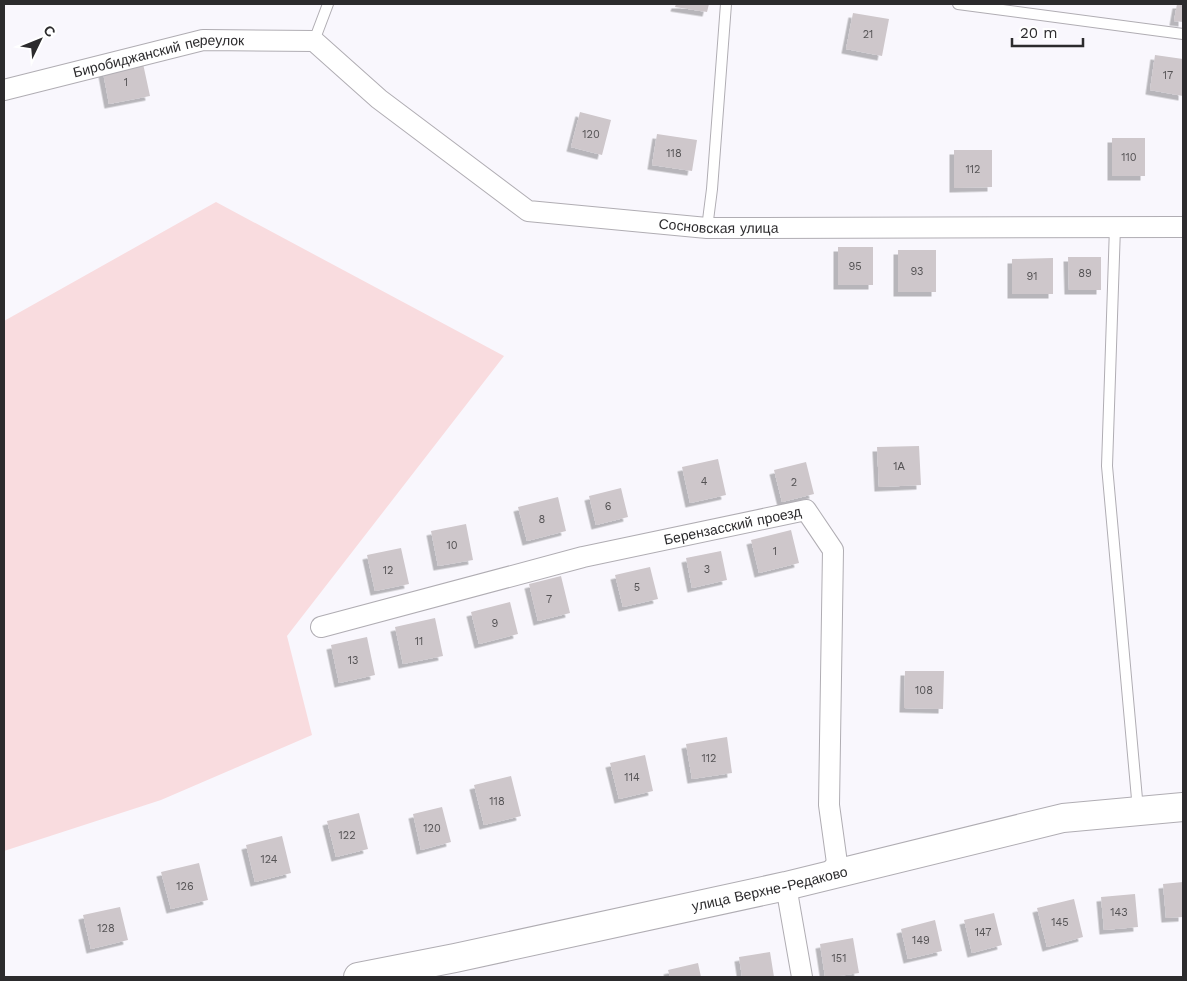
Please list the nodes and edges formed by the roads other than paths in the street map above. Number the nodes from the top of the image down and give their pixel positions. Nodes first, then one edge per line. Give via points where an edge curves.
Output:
1 (328, 4) edge
2 (726, 4) edge
3 (958, 4) edge
4 (1183, 34) edge
5 (314, 41) junction
6 (4, 90) edge
7 (1115, 227) junction
8 (1183, 227) edge
9 (707, 228) junction
10 (321, 628) dead end
11 (1183, 807) edge
12 (1139, 811) junction
13 (827, 876) junction
14 (786, 886) junction
15 (358, 977) edge
16 (802, 977) edge

1 - 5 lane
2 - 9 lane
3 - 4 lane
5 - 6 street, Биробиджанский переулок via 203,40
5 - 9 street, Сосновская улица via 379,99 528,211
7 - 8 street, Сосновская улица
7 - 9 street, Сосновская улица
7 - 12 lane via 1107,466
10 - 13 street, Берензасский проезд via 583,558 806,510 833,550 830,805 837,863
11 - 12 street, улица Верхне-Редаково
12 - 13 street, улица Верхне-Редаково via 1063,818
13 - 14 street, улица Верхне-Редаково
14 - 15 street, улица Верхне-Редаково
14 - 16 street

